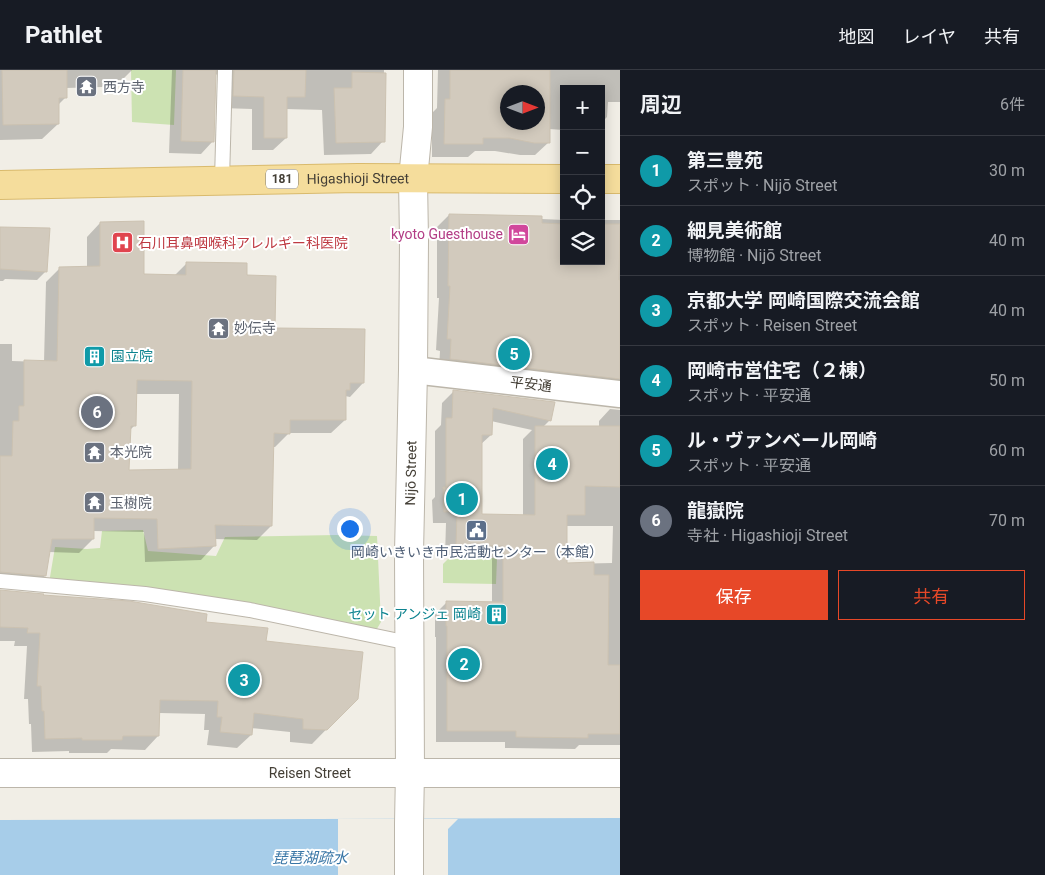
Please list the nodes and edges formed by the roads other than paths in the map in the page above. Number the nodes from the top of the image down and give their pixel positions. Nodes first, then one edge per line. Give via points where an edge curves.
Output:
1 (225, 70) edge
2 (418, 70) edge
3 (413, 179) junction
4 (560, 179) edge
5 (605, 179) edge
6 (222, 180) junction
7 (620, 180) edge
8 (0, 185) edge
9 (413, 370) junction
10 (620, 394) edge
11 (0, 581) edge
12 (410, 644) junction
13 (410, 772) junction
14 (0, 773) edge
15 (620, 773) edge
16 (408, 875) edge

1 - 6 lane
2 - 3 street, Nijō Street via 418,126
3 - 4 main road, Higashioji Street / 181
3 - 6 main road, Higashioji Street / 181
3 - 9 street, Nijō Street
5 - 7 main road
6 - 8 main road, Higashioji Street / 181
9 - 10 street, 平安通
9 - 12 street, Nijō Street via 408,553
11 - 12 lane via 145,594 250,610
12 - 13 street, Nijō Street
13 - 14 street, Reisen Street
13 - 15 street, Reisen Street
13 - 16 street, Nijō Street

